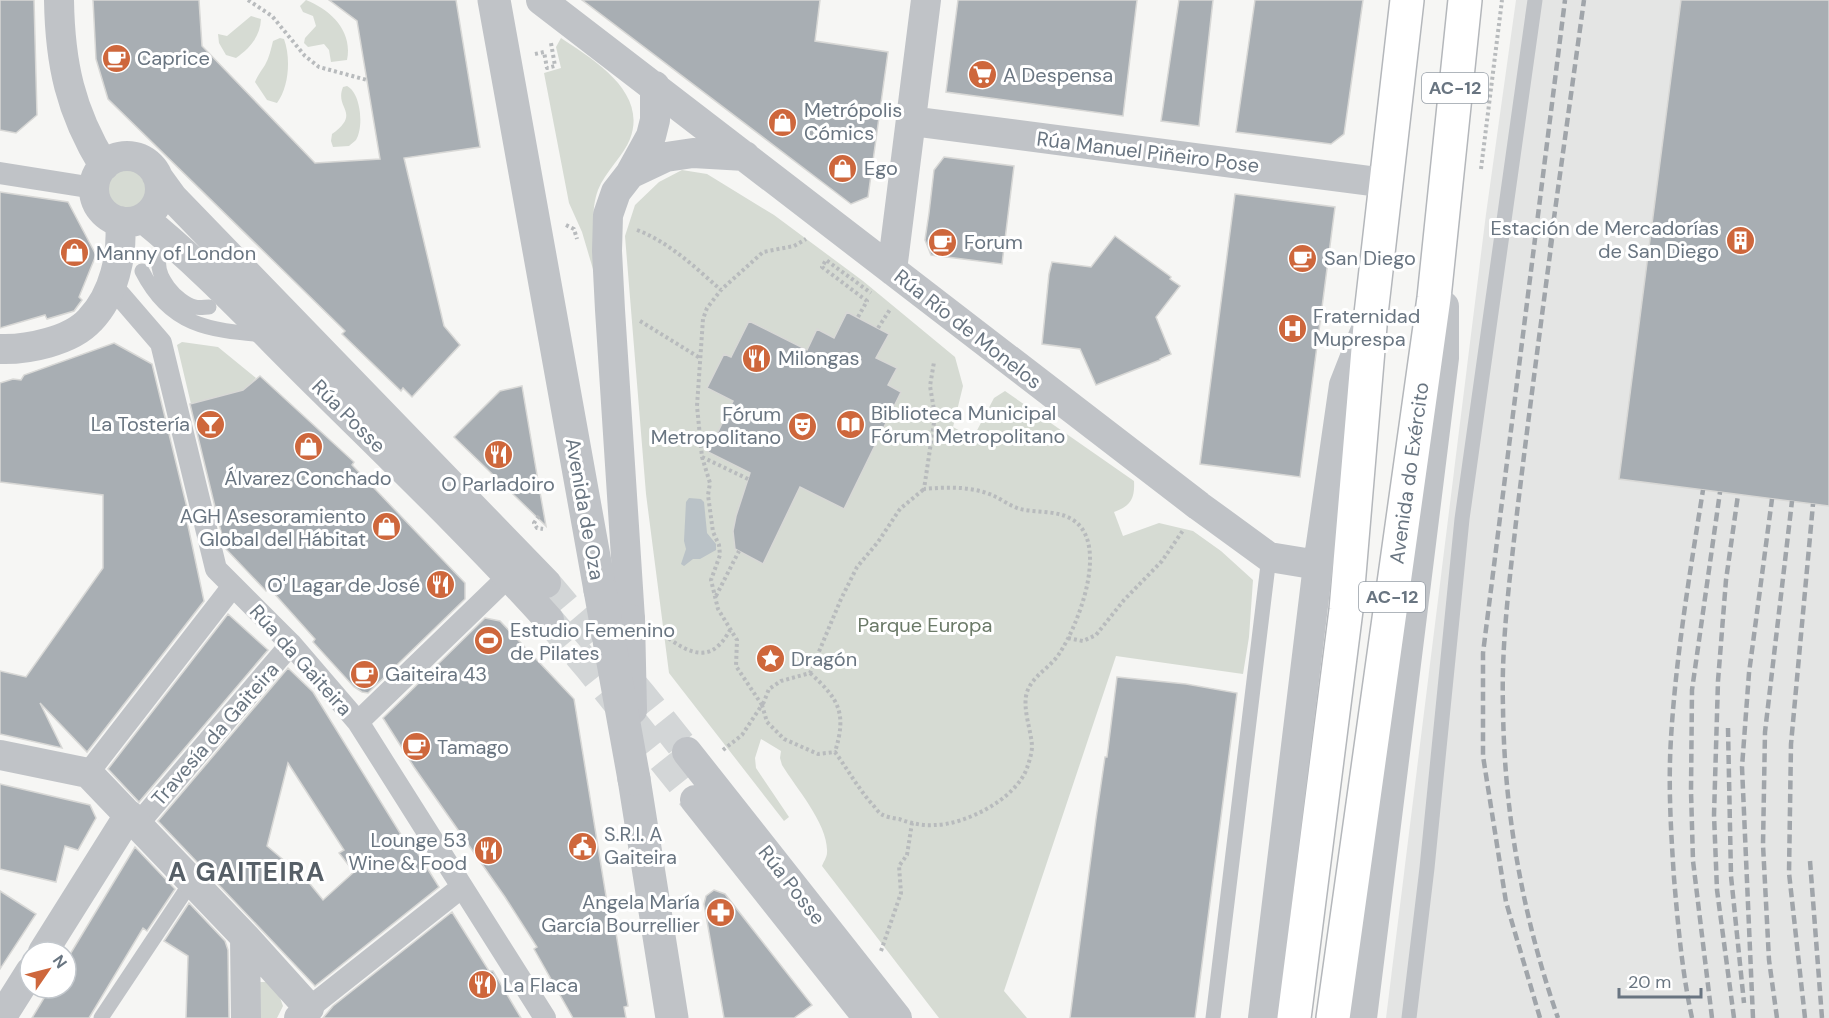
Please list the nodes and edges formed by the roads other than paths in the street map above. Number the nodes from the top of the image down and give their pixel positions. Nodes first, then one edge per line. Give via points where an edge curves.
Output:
1 (58, 0) edge
2 (541, 0) edge
3 (926, 0) edge
4 (1407, 0) edge
5 (1465, 0) edge
6 (1535, 0) edge
7 (494, 2) edge
8 (656, 86) junction
9 (911, 121) junction
10 (745, 156) junction
11 (0, 173) edge
12 (630, 174) junction
13 (157, 176) junction
14 (1446, 176) junction
15 (99, 177) junction
16 (1386, 183) junction
17 (131, 220) junction
18 (173, 242) junction
19 (232, 259) junction
20 (892, 270) junction
21 (142, 271) dead end
22 (111, 285) junction
23 (209, 307) dead end
24 (1371, 314) junction
25 (268, 335) junction
26 (0, 349) edge
27 (1269, 557) junction
28 (1318, 565) junction
29 (509, 576) junction
30 (546, 583) tunnel mouth
31 (233, 586) junction
32 (549, 620) tunnel mouth
33 (291, 644) junction
34 (358, 722) junction
35 (687, 752) tunnel mouth
36 (0, 755) edge
37 (88, 773) junction
38 (634, 779) junction
39 (695, 800) tunnel mouth
40 (133, 820) junction
41 (192, 881) junction
42 (462, 887) junction
43 (245, 937) junction
44 (51, 940) edge
45 (18, 991) edge
46 (304, 1013) edge
47 (1, 1018) edge
48 (101, 1018) edge
49 (246, 1018) edge
50 (545, 1018) edge
51 (672, 1018) edge
52 (868, 1018) edge
53 (897, 1018) edge
54 (1213, 1018) edge
55 (1263, 1018) edge
56 (1294, 1018) edge
57 (1333, 1018) edge
58 (1362, 1018) edge
59 (1408, 1018) edge

1 - 15 street via 70,97
2 - 8 street, Rúa Río de Monelos
3 - 9 street
4 - 16 main road, AC-12
5 - 14 main road, Avenida do Exército / AC-12
6 - 59 lane via 1462,519
7 - 38 street, Avenida de Oza, bridge
8 - 10 street, Rúa Río de Monelos
8 - 12 street via 651,136
9 - 16 street, Rúa Manuel Piñeiro Pose
9 - 20 street
10 - 12 street via 693,153 666,157
10 - 20 street, Rúa Río de Monelos
11 - 15 street
12 - 38 street, bridge via 616,192 608,215 607,252 630,619
13 - 15 street via 153,168 138,158 120,157
13 - 17 street via 156,204
13 - 19 street, Rúa Posse via 172,198
14 - 57 main road, Avenida do Exército / AC-12 via 1434,298
14 - 58 street, Avenida do Exército via 1444,358
15 - 17 street via 98,205 111,218
16 - 24 main road, AC-12
17 - 18 street, Rúa Posse
17 - 22 street
18 - 19 lane via 210,245
18 - 23 lane via 160,255 159,271 172,292 185,302 194,307
18 - 25 street, Rúa Posse
19 - 30 street, Rúa Posse
20 - 27 street, Rúa Río de Monelos
21 - 25 lane via 151,289 182,318 218,330
22 - 26 street via 98,310 79,329 47,343
22 - 31 street, Rúa da Gaiteira via 160,343 216,569
24 - 28 street via 1344,385
24 - 56 main road, AC-12 via 1346,610
25 - 29 street, Rúa Posse
27 - 28 street, Rúa Río de Monelos
27 - 54 lane
28 - 55 street
29 - 32 street, Rúa Posse
29 - 34 street
31 - 33 street, Rúa da Gaiteira
31 - 37 street
33 - 34 street, Rúa da Gaiteira
33 - 40 street, Travesía da Gaiteira
34 - 42 street, Rúa da Gaiteira
35 - 53 street, Rúa Posse
36 - 37 street
37 - 40 street
38 - 51 street, Avenida de Oza
39 - 52 street, Rúa Posse
40 - 41 street
40 - 44 street, Travesía da Gaiteira
41 - 43 street
41 - 48 lane
42 - 46 street
42 - 50 street, Rúa da Gaiteira
43 - 46 street
43 - 49 street
45 - 47 street

